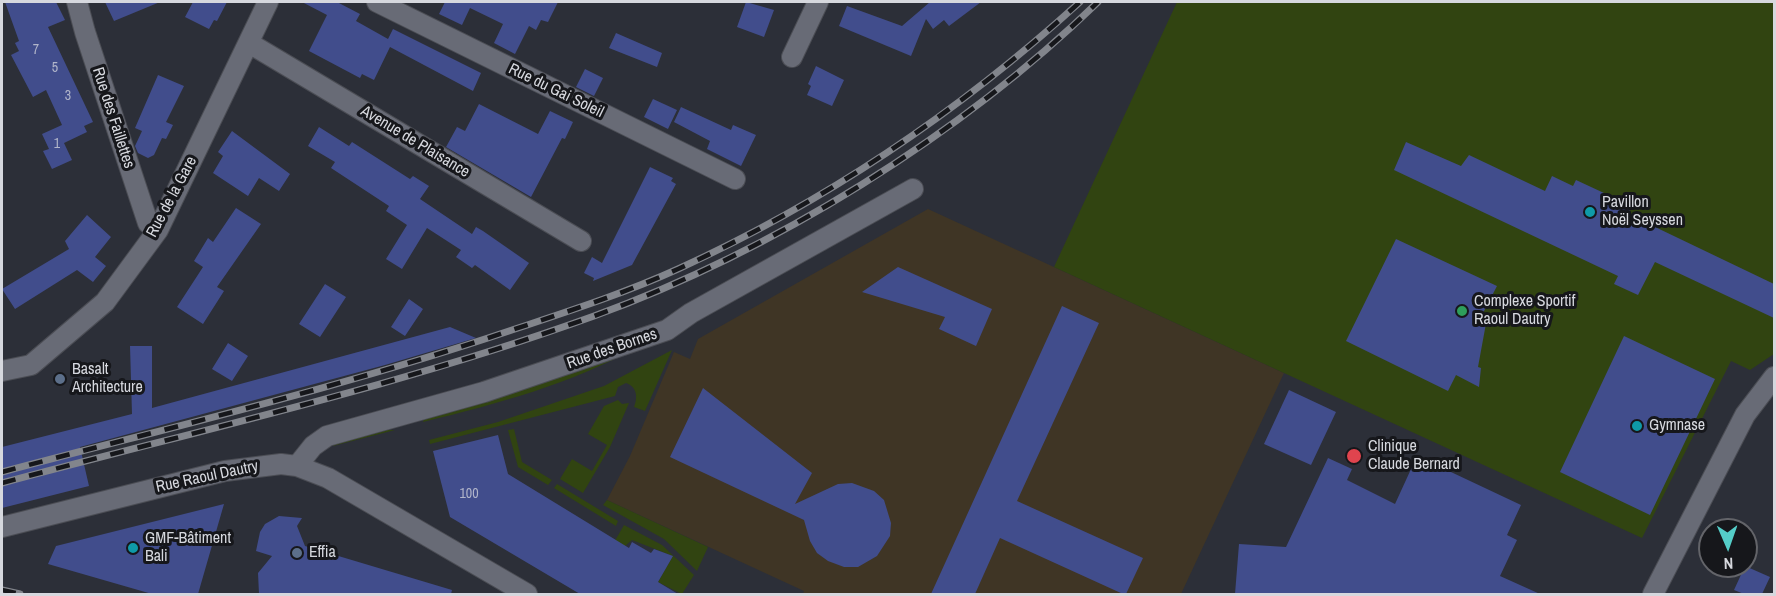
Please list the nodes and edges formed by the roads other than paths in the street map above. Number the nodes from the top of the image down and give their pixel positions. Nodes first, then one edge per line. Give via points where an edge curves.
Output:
1 (77, 2) edge
2 (268, 2) edge
3 (377, 2) edge
4 (818, 2) edge
5 (249, 43) junction
6 (792, 57) dead end
7 (735, 179) dead end
8 (913, 189) dead end
9 (158, 230) junction
10 (582, 241) dead end
11 (2, 371) edge
12 (1771, 381) edge
13 (297, 466) junction
14 (2, 527) edge
15 (527, 594) edge
16 (1653, 594) edge

1 - 9 street, Rue des Faillettes via 148,223
2 - 5 street, Rue de la Gare
3 - 7 street, Rue du Gai Soleil
4 - 6 street
5 - 9 street, Rue de la Gare
5 - 10 street, Avenue de Plaisance
8 - 13 street, Rue des Bornes via 667,330 484,392 327,436
9 - 11 street, Rue de la Gare via 105,302 31,365
12 - 16 street via 1745,415
13 - 14 street, Rue Raoul Dautry via 225,471
13 - 15 street, Rue Raoul Dautry via 328,477

